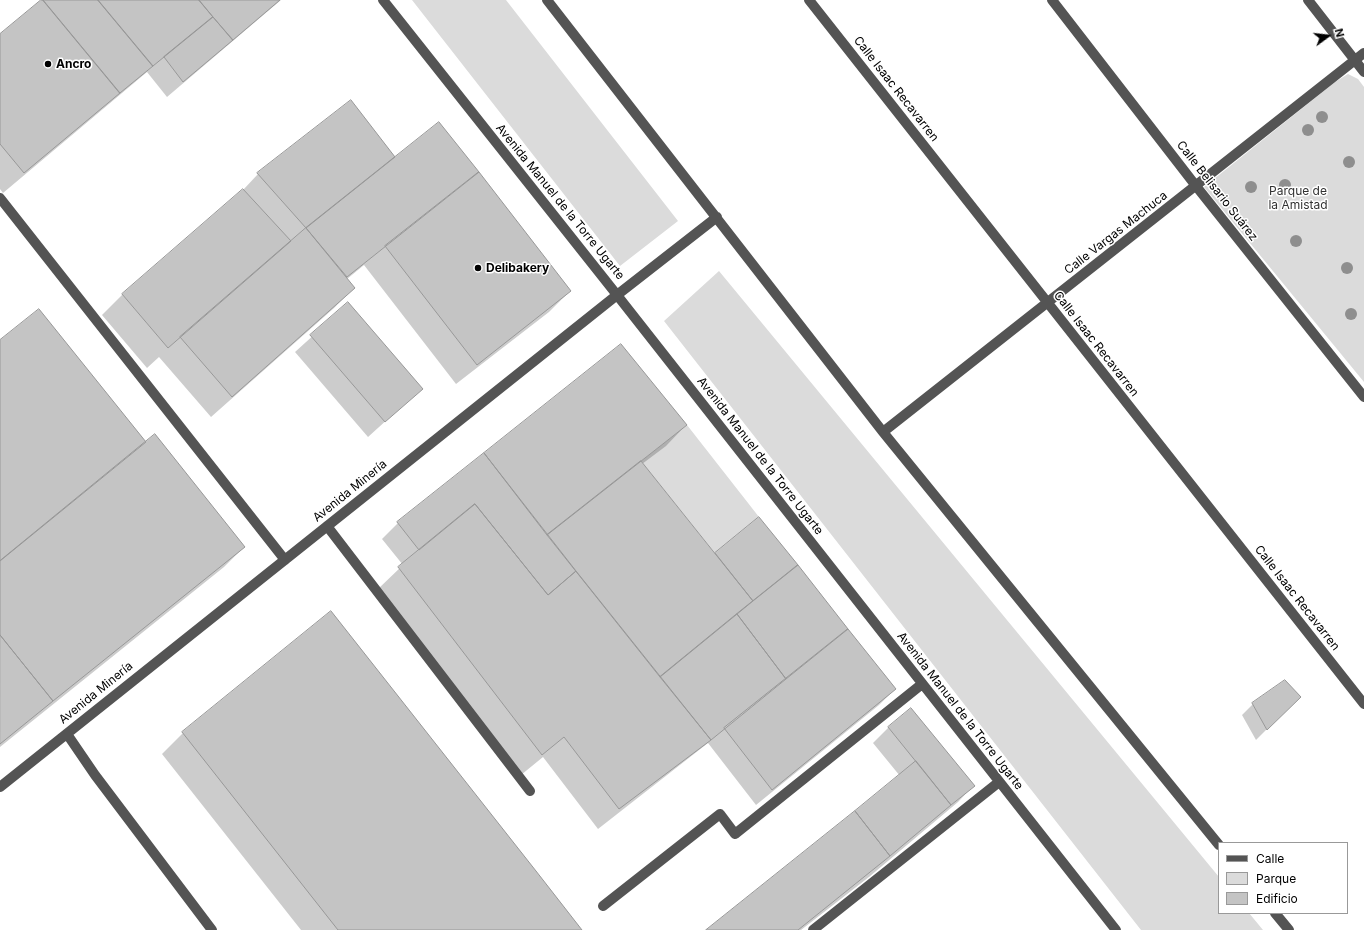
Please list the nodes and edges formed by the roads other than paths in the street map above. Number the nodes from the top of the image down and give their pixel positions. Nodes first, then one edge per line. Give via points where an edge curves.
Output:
1 (383, 0) edge
2 (547, 0) edge
3 (809, 0) edge
4 (1052, 0) edge
5 (1308, 0) edge
6 (1364, 53) edge
7 (1355, 60) junction
8 (1364, 72) edge
9 (1196, 186) junction
10 (0, 198) edge
11 (717, 217) junction
12 (617, 294) junction
13 (1047, 303) junction
14 (1364, 397) edge
15 (883, 432) junction
16 (327, 526) junction
17 (285, 560) junction
18 (922, 684) junction
19 (1364, 704) edge
20 (67, 734) junction
21 (999, 782) junction
22 (0, 787) edge
23 (530, 791) dead end
24 (1218, 844) edge
25 (603, 906) dead end
26 (1276, 914) edge
27 (212, 930) edge
28 (813, 930) edge
29 (1116, 930) edge
30 (1288, 930) edge

1 - 12 street, Avenida Manuel de la Torre Ugarte
2 - 11 street
3 - 13 street, Calle Isaac Recavarren
4 - 9 street, Calle Belisario Suárez
5 - 7 street
6 - 7 street, Calle Vargas Machuca
7 - 8 street
7 - 9 street, Calle Vargas Machuca
9 - 13 street, Calle Vargas Machuca
9 - 14 street, Calle Belisario Suárez
10 - 17 street
11 - 12 street, Avenida Minería
11 - 15 street
12 - 16 street, Avenida Minería
12 - 18 street, Avenida Manuel de la Torre Ugarte
13 - 15 street, Calle Vargas Machuca
13 - 19 street, Calle Isaac Recavarren
15 - 24 street
16 - 17 street, Avenida Minería
16 - 23 street
17 - 20 street, Avenida Minería
18 - 21 street, Avenida Manuel de la Torre Ugarte
18 - 25 street via 735,834 720,814
20 - 22 street, Avenida Minería
20 - 27 street
21 - 28 street
21 - 29 street, Avenida Manuel de la Torre Ugarte
26 - 30 street

